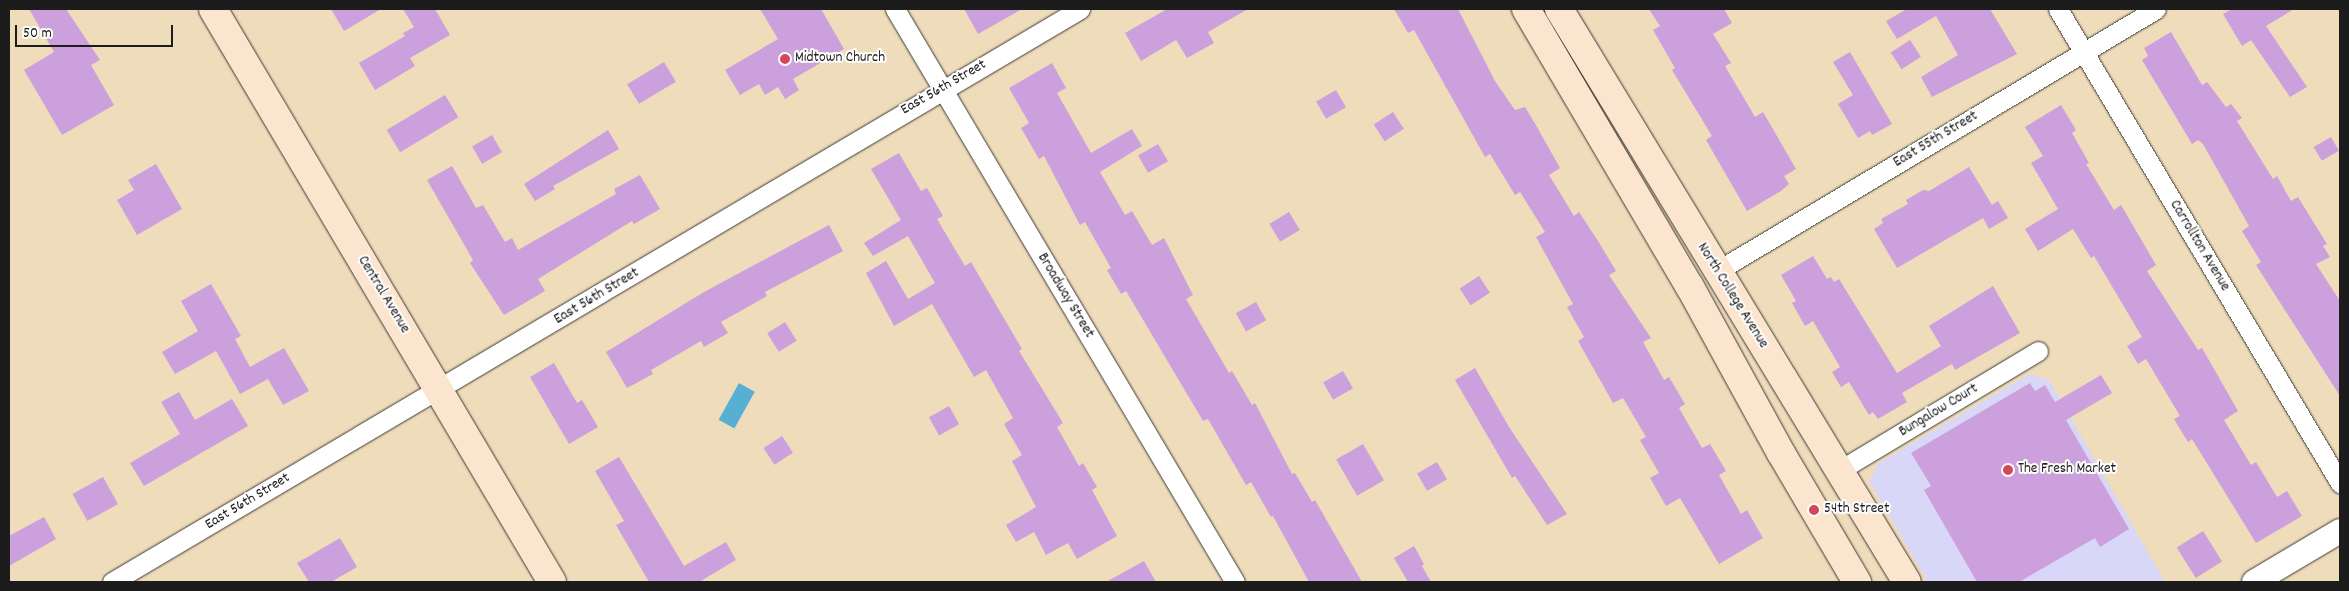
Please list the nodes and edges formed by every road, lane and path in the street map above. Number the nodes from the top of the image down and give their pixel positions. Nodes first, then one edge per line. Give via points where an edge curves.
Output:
1 (213, 9) edge
2 (895, 9) edge
3 (1080, 9) edge
4 (1526, 9) edge
5 (1559, 9) edge
6 (2058, 9) edge
7 (2156, 9) edge
8 (2084, 52) junction
9 (942, 88) junction
10 (1717, 271) junction
11 (2038, 351) dead end
12 (438, 390) junction
13 (1840, 470) junction
14 (2340, 483) edge
15 (2340, 530) edge
16 (112, 582) edge
17 (552, 582) edge
18 (1235, 582) edge
19 (1857, 582) edge
20 (1907, 582) edge
21 (2254, 582) edge

1 - 12 main road, Central Avenue
2 - 9 street, Broadway Street
3 - 9 street, East 56th Street
4 - 19 main road, North College Avenue via 1690,287 1780,453
5 - 10 main road, North College Avenue
6 - 8 street, Carrollton Avenue
7 - 8 street, East 55th Street
8 - 10 street, East 55th Street
8 - 14 street, Carrollton Avenue
9 - 12 street, East 56th Street
9 - 18 street, Broadway Street
10 - 13 main road, North College Avenue
11 - 13 street, Bungalow Court
12 - 16 street, East 56th Street
12 - 17 main road, Central Avenue
13 - 20 main road, North College Avenue
15 - 21 street

